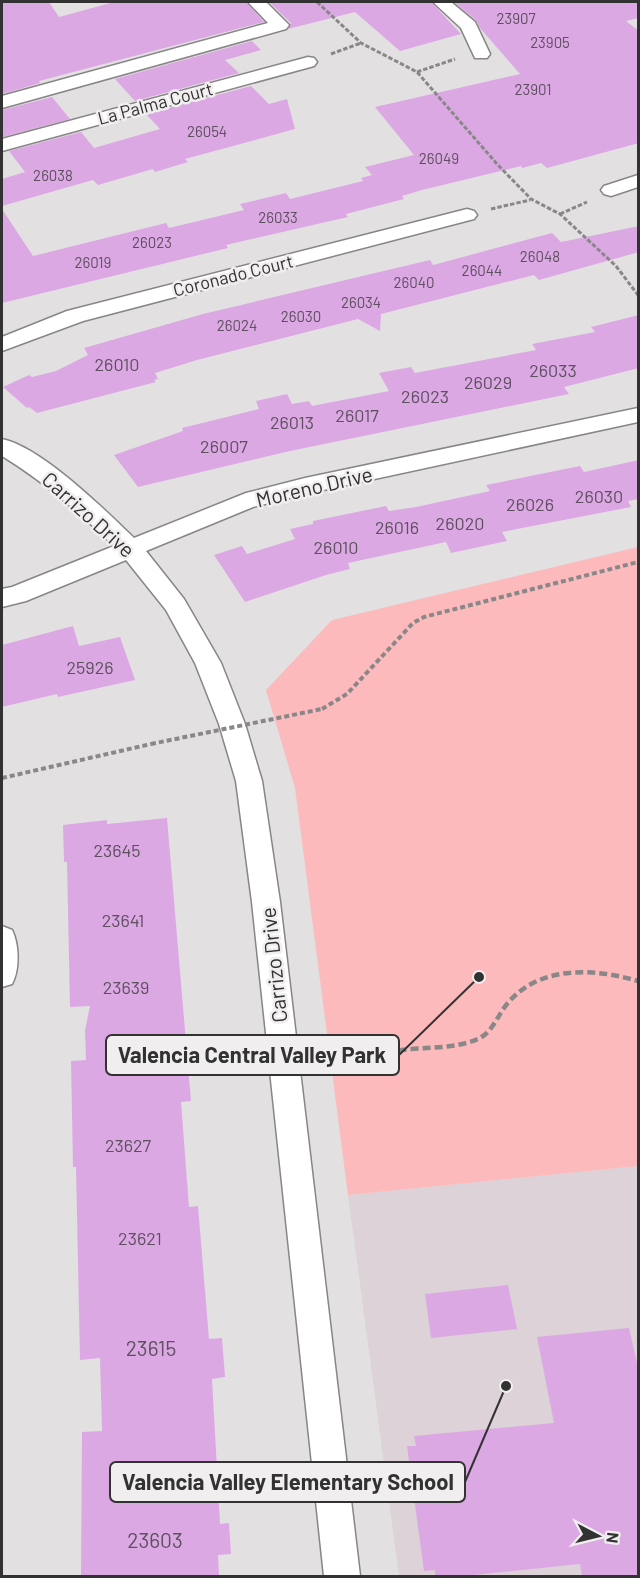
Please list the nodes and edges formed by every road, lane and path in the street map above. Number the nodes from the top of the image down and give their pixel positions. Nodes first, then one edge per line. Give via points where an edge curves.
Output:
1 (256, 2) edge
2 (317, 2) edge
3 (441, 2) edge
4 (361, 43) junction
5 (481, 54) joint
6 (308, 62) joint
7 (417, 72) junction
8 (2, 102) edge
9 (2, 145) edge
10 (639, 181) edge
11 (611, 190) dead end
12 (531, 200) junction
13 (467, 215) joint
14 (639, 295) edge
15 (2, 344) edge
16 (639, 415) edge
17 (2, 446) edge
18 (130, 548) junction
19 (639, 562) edge
20 (2, 598) edge
21 (2, 778) edge
22 (2, 938) edge
23 (2, 975) edge
24 (639, 981) edge
25 (285, 1070) junction
26 (342, 1576) edge

1 - 8 street via 280,25
2 - 4 path
3 - 5 street via 469,26
4 - 6 path
4 - 7 path
5 - 7 path via 444,61
6 - 9 street, La Palma Court
7 - 12 path
10 - 11 street
12 - 13 path
12 - 14 path via 560,214 616,266
13 - 15 street, Coronado Court via 75,316
16 - 18 street, Moreno Drive via 246,501
17 - 18 street, Carrizo Drive via 45,472
18 - 20 street, Moreno Drive
18 - 25 street, Carrizo Drive via 175,605 203,653 232,724 249,781
19 - 21 path, bridge via 424,617 413,623 347,694 322,708
22 - 23 street
24 - 25 path via 577,971 558,973 531,984 508,1002 481,1038 459,1045
25 - 26 street, Carrizo Drive

